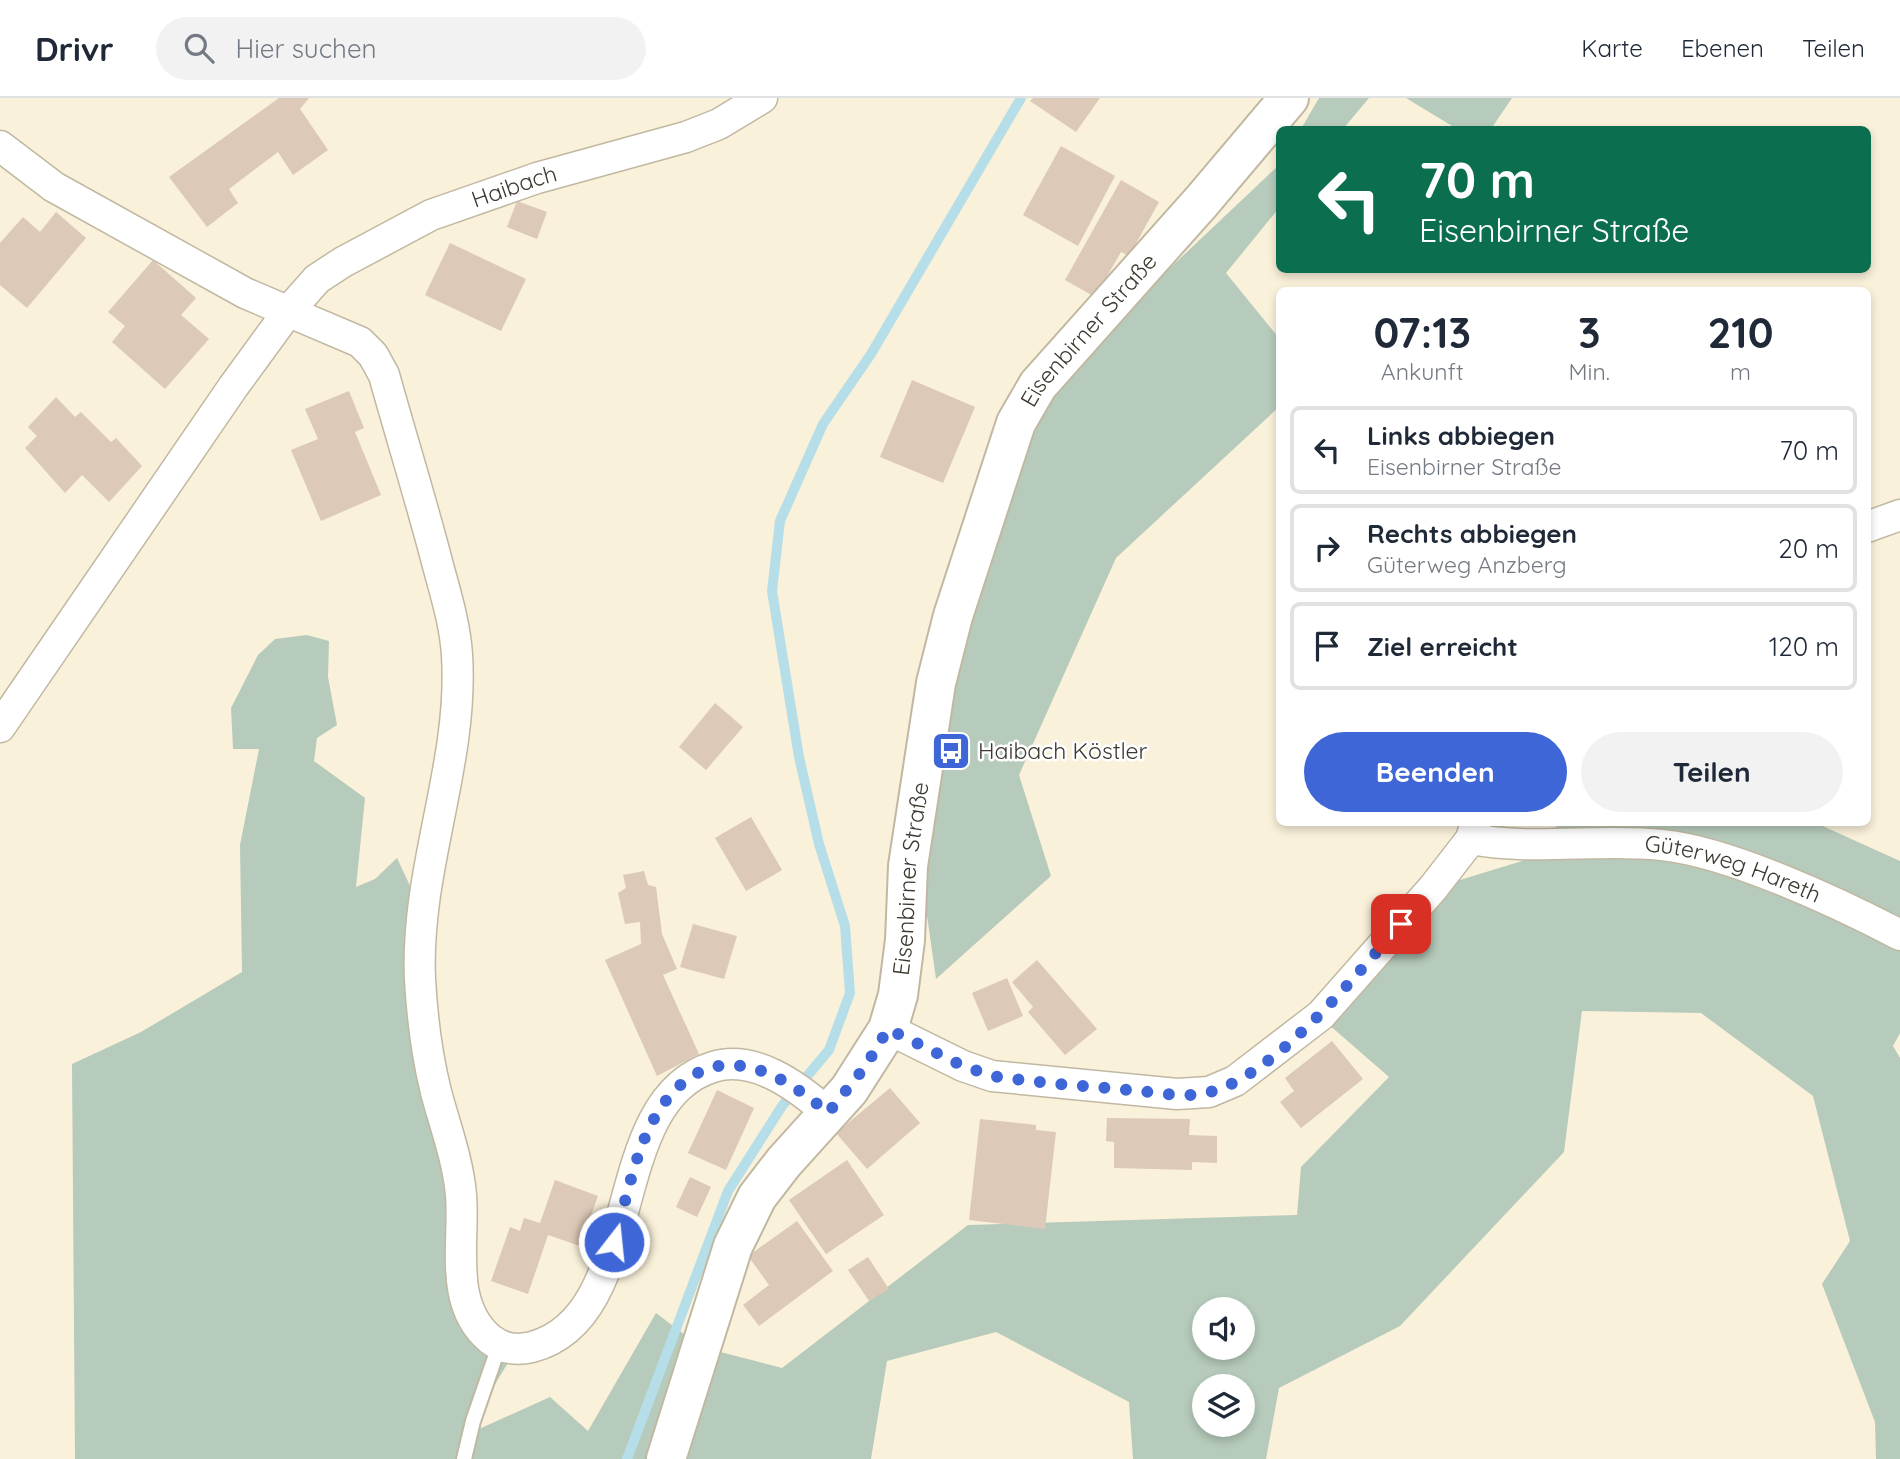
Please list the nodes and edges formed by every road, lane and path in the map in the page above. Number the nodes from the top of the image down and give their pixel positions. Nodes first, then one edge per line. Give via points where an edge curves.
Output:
1 (762, 98) edge
2 (1289, 98) edge
3 (0, 146) edge
4 (287, 313) junction
5 (1900, 515) edge
6 (1871, 526) edge
7 (0, 727) edge
8 (1474, 831) edge
9 (1900, 935) edge
10 (888, 1029) junction
11 (808, 1098) junction
12 (499, 1346) junction
13 (464, 1459) edge
14 (666, 1459) edge

1 - 4 street, Haibach via 719,124 686,137 525,182 431,215 317,279
2 - 10 main road, Eisenbirner Straße via 1038,385 1016,423 936,683 908,866 898,995
3 - 4 street via 54,187
4 - 7 street, Haibach
4 - 12 street via 343,333 373,355 384,375 448,603 457,650 457,705 424,915 420,978 435,1087 461,1192 461,1278 466,1304 474,1321
5 - 6 street
8 - 9 street, Güterweg Hareth via 1531,846 1665,845 1727,861
8 - 10 street via 1433,888 1321,1015 1260,1065 1209,1092 1177,1094 992,1076
10 - 11 main road, Eisenbirner Straße via 865,1067
11 - 12 street via 741,1064 725,1063 685,1080 652,1121 602,1276 585,1306 569,1327 550,1341 523,1349
11 - 14 main road, Eisenbirner Straße via 733,1246
12 - 13 lane

